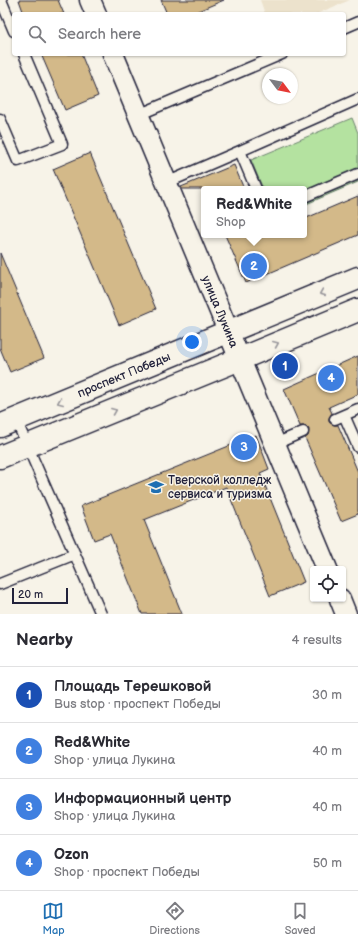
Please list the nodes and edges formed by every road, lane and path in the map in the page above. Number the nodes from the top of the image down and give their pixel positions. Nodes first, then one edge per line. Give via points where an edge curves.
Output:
1 (1, 0) edge
2 (90, 0) edge
3 (95, 12) edge
4 (358, 22) edge
5 (12, 26) edge
6 (346, 27) edge
7 (25, 56) edge
8 (114, 56) edge
9 (277, 56) edge
10 (358, 99) edge
11 (138, 115) junction
12 (0, 118) edge
13 (240, 151) junction
14 (358, 174) edge
15 (166, 182) junction
16 (255, 186) edge
17 (307, 196) edge
18 (358, 278) edge
19 (358, 310) edge
20 (228, 332) junction
21 (240, 360) junction
22 (358, 409) edge
23 (344, 415) junction
24 (335, 419) dead end
25 (8, 423) edge
26 (302, 432) dead end
27 (275, 444) junction
28 (28, 446) junction
29 (358, 447) edge
30 (0, 456) edge
31 (75, 554) junction
32 (327, 566) edge
33 (0, 584) edge
34 (341, 602) edge
35 (101, 614) edge
36 (346, 614) edge

1 - 5 lane
2 - 3 street
4 - 6 lane
7 - 12 lane via 62,144 18,161
8 - 11 street, улица Лукина
9 - 11 lane
10 - 13 lane
11 - 15 street, улица Лукина
13 - 15 lane
13 - 16 lane
14 - 17 lane
15 - 20 street, улица Лукина
18 -> 20 main road, проспект Победы
21 -> 19 main road
20 - 21 street, улица Лукина
20 -> 25 main road, проспект Победы
21 - 27 street, улица Лукина
28 -> 21 main road
22 - 23 lane
23 - 24 lane
23 - 29 lane
25 - 28 lane
26 - 27 lane
27 - 32 street, улица Лукина
28 - 30 main road
28 - 31 lane
31 - 33 lane
31 - 35 lane
34 - 36 street

